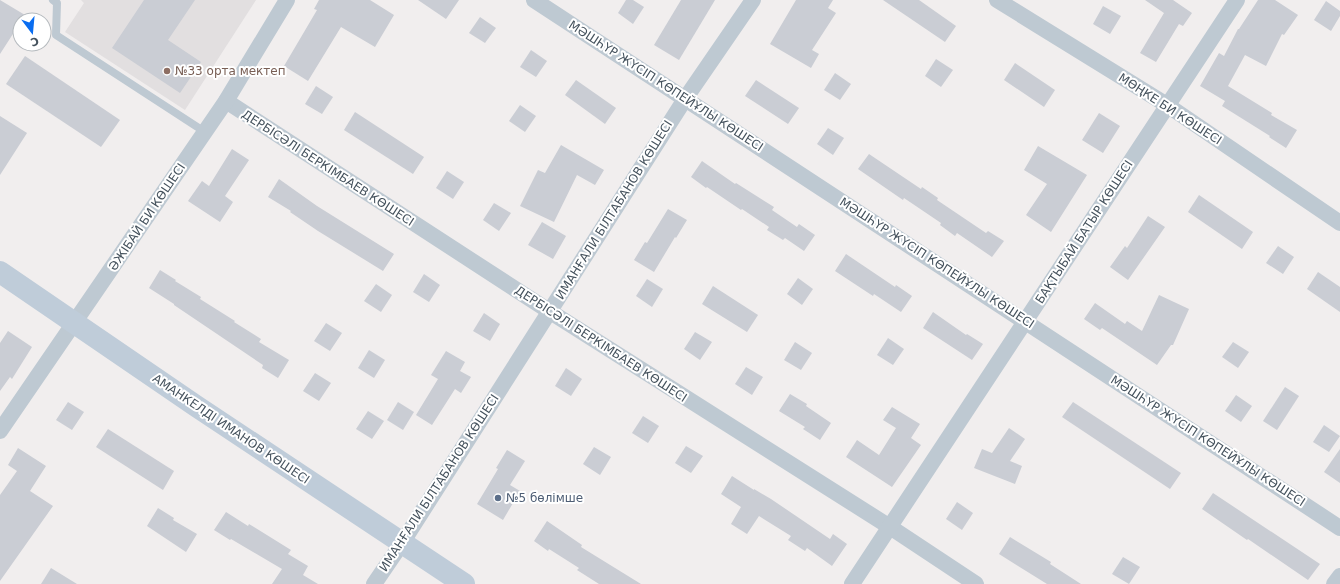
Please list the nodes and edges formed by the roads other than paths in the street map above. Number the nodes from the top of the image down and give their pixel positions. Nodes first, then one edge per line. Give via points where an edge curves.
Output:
1 (53, 0) edge
2 (287, 0) edge
3 (534, 0) edge
4 (753, 0) edge
5 (997, 0) edge
6 (1237, 0) edge
7 (685, 99) junction
8 (226, 101) junction
9 (1167, 105) junction
10 (205, 132) junction
11 (1340, 223) edge
12 (0, 272) edge
13 (549, 311) junction
14 (1026, 321) junction
15 (74, 324) junction
16 (0, 430) edge
17 (890, 527) junction
18 (1340, 528) edge
19 (402, 543) junction
20 (1340, 576) edge
21 (374, 584) edge
22 (464, 584) edge
23 (852, 584) edge
24 (976, 584) edge
25 (1334, 584) edge

1 - 10 lane via 57,3 56,35
2 - 8 street, ӘЖІБАЙ БИ КӨШЕСІ
3 - 7 street, МӘШҺҮР ЖҮСІП КӨПЕЙҰЛЫ КӨШЕСІ
4 - 7 street, ИМАНҒАЛИ БІЛТАБАНОВ КӨШЕСІ
5 - 9 street, МӨҢКЕ БИ КӨШЕСІ
6 - 9 street, БАҚТЫБАЙ БАТЫР КӨШЕСІ
7 - 13 street, ИМАНҒАЛИ БІЛТАБАНОВ КӨШЕСІ
7 - 14 street, МӘШҺҮР ЖҮСІП КӨПЕЙҰЛЫ КӨШЕСІ
8 - 10 street, ӘЖІБАЙ БИ КӨШЕСІ
8 - 13 street, ДЕРБІСӘЛІ БЕРКІМБАЕВ КӨШЕСІ
9 - 11 street, МӨҢКЕ БИ КӨШЕСІ
9 - 14 street, БАҚТЫБАЙ БАТЫР КӨШЕСІ
10 - 15 street, ӘЖІБАЙ БИ КӨШЕСІ
12 - 15 main road, АМАНКЕЛДІ ИМАНОВ КӨШЕСІ
13 - 17 street, ДЕРБІСӘЛІ БЕРКІМБАЕВ КӨШЕСІ
13 - 19 street, ИМАНҒАЛИ БІЛТАБАНОВ КӨШЕСІ
14 - 17 street, БАҚТЫБАЙ БАТЫР КӨШЕСІ
14 - 18 street, МӘШҺҮР ЖҮСІП КӨПЕЙҰЛЫ КӨШЕСІ
15 - 16 street, ӘЖІБАЙ БИ КӨШЕСІ
15 - 19 main road, АМАНКЕЛДІ ИМАНОВ КӨШЕСІ
17 - 23 street, БАҚТЫБАЙ БАТЫР КӨШЕСІ
17 - 24 street, ДЕРБІСӘЛІ БЕРКІМБАЕВ КӨШЕСІ
19 - 21 street, ИМАНҒАЛИ БІЛТАБАНОВ КӨШЕСІ
19 - 22 main road, АМАНКЕЛДІ ИМАНОВ КӨШЕСІ
20 - 25 street

